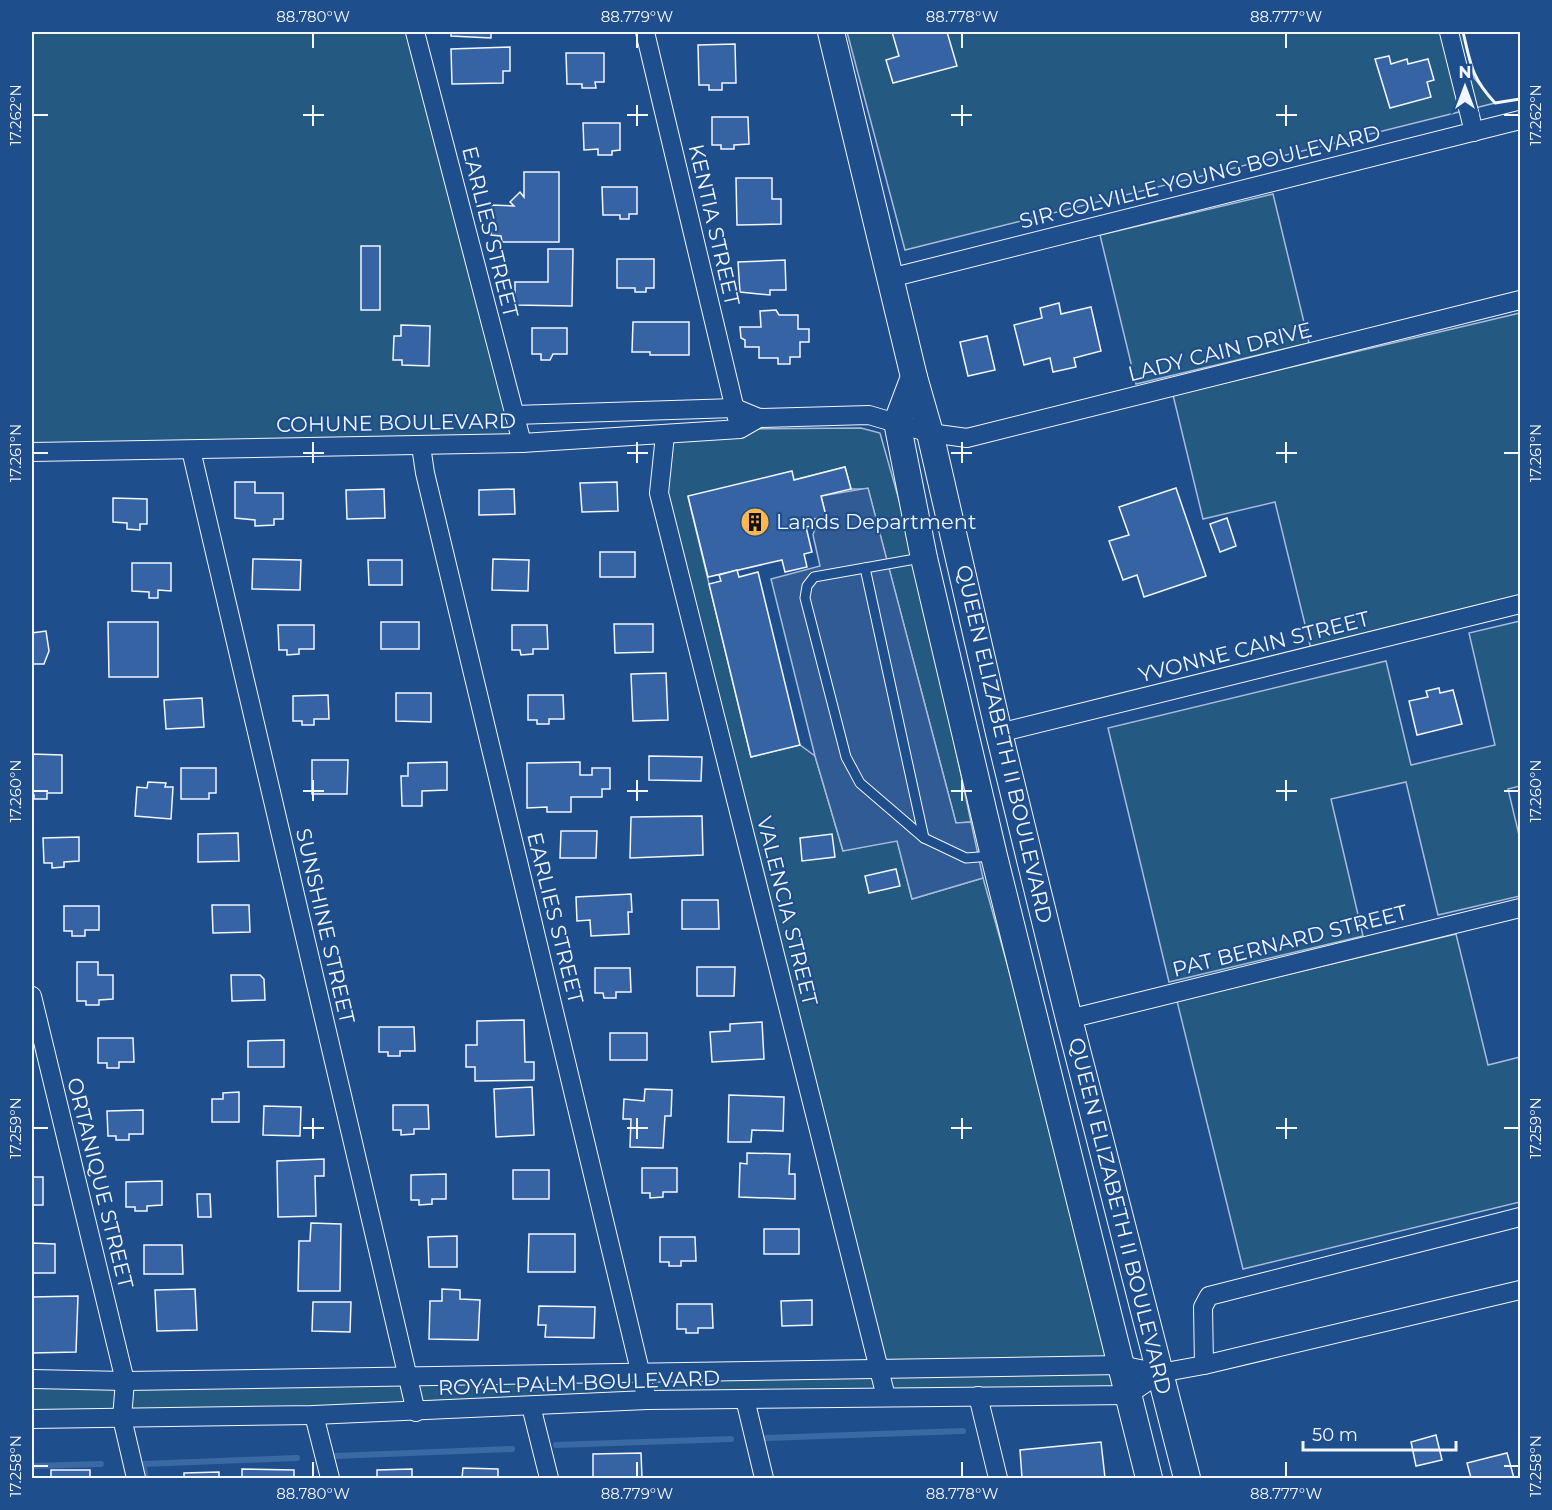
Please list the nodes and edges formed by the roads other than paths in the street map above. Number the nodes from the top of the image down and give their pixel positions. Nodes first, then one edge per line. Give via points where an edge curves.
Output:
1 (415, 32) edge
2 (645, 32) edge
3 (831, 32) edge
4 (1449, 32) edge
5 (1521, 120) edge
6 (1474, 132) junction
7 (890, 278) junction
8 (1521, 300) edge
9 (914, 376) junction
10 (735, 408) junction
11 (514, 415) junction
12 (759, 418) junction
13 (897, 422) junction
14 (740, 429) junction
15 (930, 433) junction
16 (665, 435) junction
17 (522, 443) junction
18 (421, 446) junction
19 (191, 450) junction
20 (32, 452) edge
21 (958, 551) junction
22 (924, 558) junction
23 (865, 568) junction
24 (1521, 604) edge
25 (999, 733) junction
26 (924, 838) junction
27 (1028, 848) junction
28 (994, 856) junction
29 (1521, 908) edge
30 (32, 996) edge
31 (1069, 1019) junction
32 (1521, 1217) edge
33 (1521, 1290) edge
34 (1120, 1365) junction
35 (1204, 1365) junction
36 (879, 1369) junction
37 (641, 1373) junction
38 (1160, 1373) junction
39 (407, 1376) junction
40 (32, 1379) edge
41 (125, 1381) junction
42 (1128, 1395) junction
43 (978, 1396) junction
44 (886, 1397) junction
45 (745, 1399) junction
46 (647, 1400) junction
47 (531, 1406) junction
48 (416, 1412) junction
49 (314, 1415) junction
50 (122, 1418) junction
51 (32, 1419) edge
52 (136, 1479) edge
53 (330, 1479) edge
54 (549, 1479) edge
55 (764, 1479) edge
56 (998, 1479) edge
57 (1149, 1479) edge
58 (1187, 1479) edge

1 - 11 street, EARLIES STREET
2 - 10 street, KENTIA STREET
3 - 7 street, QUEEN ELIZABETH II BOULEVARD
4 - 6 street
5 - 6 street, SIR COLVILLE YOUNG BOULEVARD
6 - 7 street, SIR COLVILLE YOUNG BOULEVARD
7 - 9 street, QUEEN ELIZABETH II BOULEVARD
8 - 15 street, LADY CAIN DRIVE via 968,438
9 - 13 street
9 - 15 street, QUEEN ELIZABETH II BOULEVARD
10 - 11 street, COHUNE BOULEVARD
10 - 12 street, COHUNE BOULEVARD
10 - 14 street, KENTIA STREET
11 - 17 street, EARLIES STREET
12 - 13 street, COHUNE BOULEVARD via 869,415
12 - 14 street, COHUNE BOULEVARD
13 - 15 street, LADY CAIN DRIVE
13 - 22 street, QUEEN ELIZABETH II BOULEVARD
14 - 16 street, COHUNE BOULEVARD
15 - 21 street, QUEEN ELIZABETH II BOULEVARD
16 - 17 street, COHUNE BOULEVARD
16 - 36 street, VALENCIA STREET via 658,493
17 - 18 street, COHUNE BOULEVARD
18 - 19 street, COHUNE BOULEVARD
18 - 37 street, EARLIES STREET
19 - 20 street, COHUNE BOULEVARD
19 - 39 street, SUNSHINE STREET
21 - 22 street
21 - 25 street, QUEEN ELIZABETH II BOULEVARD
22 - 23 lane
22 - 28 street, QUEEN ELIZABETH II BOULEVARD
23 - 26 lane
23 - 26 lane via 814,577 805,598 846,757 860,783
24 - 25 street, YVONNE CAIN STREET
25 - 27 street, QUEEN ELIZABETH II BOULEVARD
26 - 28 lane via 966,858
27 - 28 street
27 - 31 street, QUEEN ELIZABETH II BOULEVARD
28 - 34 street, QUEEN ELIZABETH II BOULEVARD
29 - 31 street, PAT BERNARD STREET
30 - 41 street, ORTANIQUE STREET
31 - 38 street, QUEEN ELIZABETH II BOULEVARD
32 - 35 street via 1209,1296 1203,1308
33 - 35 street
34 - 36 street, ROYAL PALM BOULEVARD
34 - 38 street, ROYAL PALM BOULEVARD
34 - 42 street, QUEEN ELIZABETH II BOULEVARD
35 - 38 street
36 - 37 street, ROYAL PALM BOULEVARD
36 - 44 street, VALENCIA STREET
37 - 39 street, ROYAL PALM BOULEVARD
37 - 46 street, EARLIES STREET
38 - 42 street
38 - 58 street, QUEEN ELIZABETH II BOULEVARD
39 - 41 street, ROYAL PALM BOULEVARD
39 - 48 street, SUNSHINE STREET
40 - 41 street, ROYAL PALM BOULEVARD
41 - 50 street, ORTANIQUE STREET
42 - 43 street, ROYAL PALM BOULEVARD
42 - 57 street, QUEEN ELIZABETH II BOULEVARD
43 - 44 street, ROYAL PALM BOULEVARD
43 - 56 street
44 - 45 street, ROYAL PALM BOULEVARD
45 - 46 street, ROYAL PALM BOULEVARD
45 - 55 street
46 - 47 street, ROYAL PALM BOULEVARD
47 - 48 street, ROYAL PALM BOULEVARD
47 - 54 street
48 - 49 street, ROYAL PALM BOULEVARD
49 - 50 street, ROYAL PALM BOULEVARD
49 - 53 street
50 - 51 street, ROYAL PALM BOULEVARD
50 - 52 street, ORTANIQUE STREET

